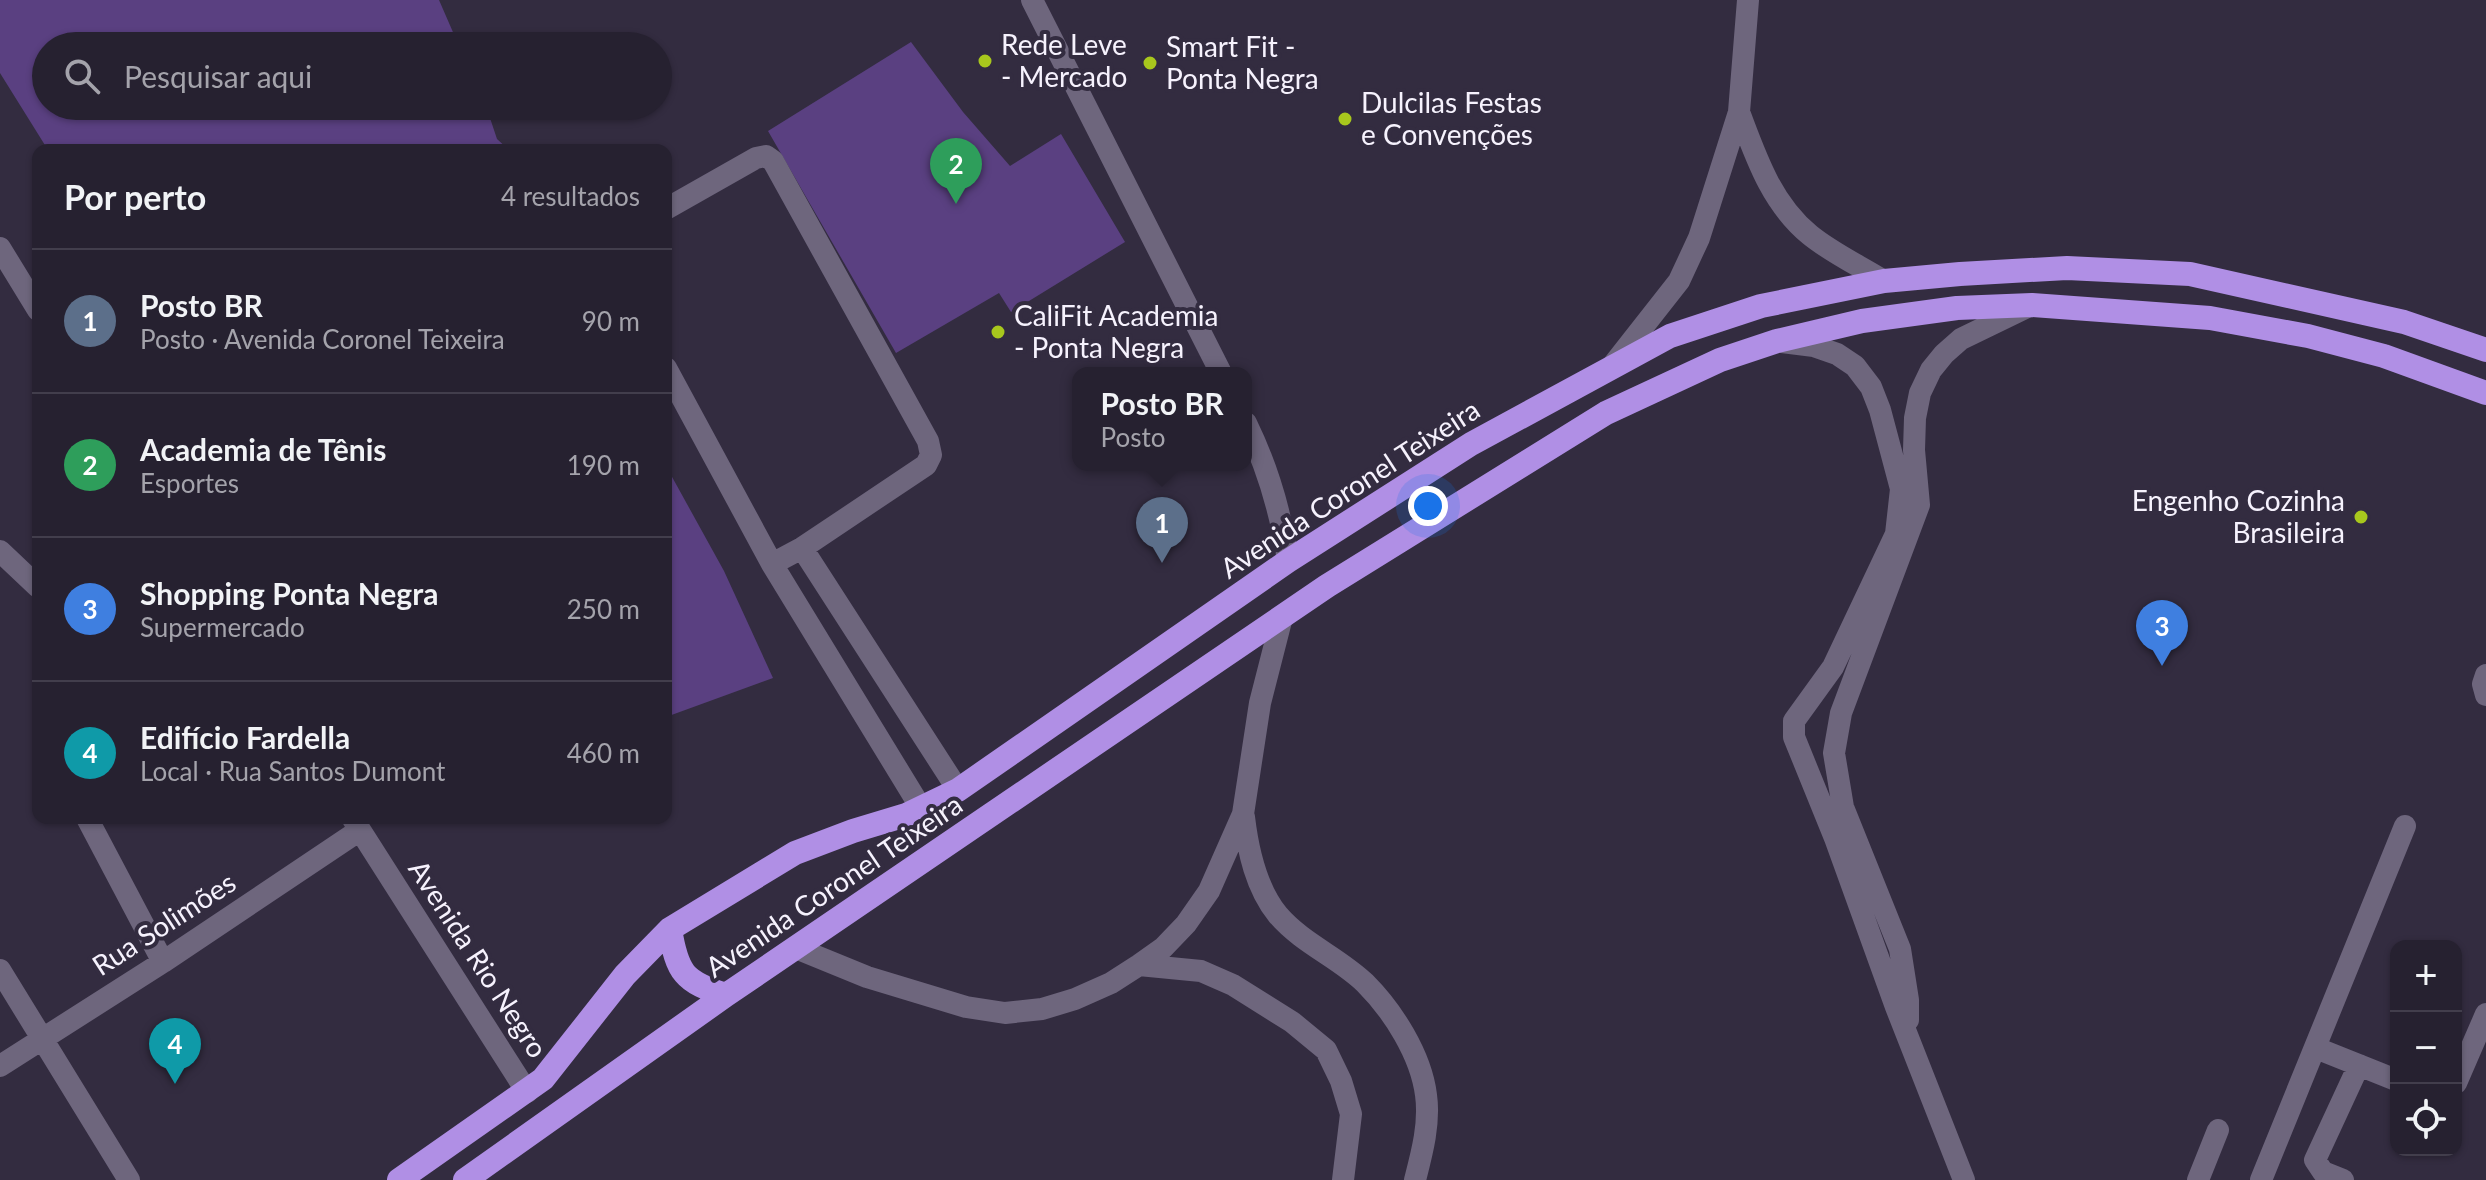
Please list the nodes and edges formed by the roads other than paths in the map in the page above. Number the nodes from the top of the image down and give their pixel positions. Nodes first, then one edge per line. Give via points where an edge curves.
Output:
1 (1032, 0) edge
2 (1748, 0) edge
3 (1739, 112) junction
4 (672, 206) edge
5 (0, 248) edge
6 (1884, 281) junction
7 (32, 300) edge
8 (2032, 305) junction
9 (1777, 341) junction
10 (2486, 350) edge
11 (1613, 365) junction
12 (1218, 367) edge
13 (672, 379) edge
14 (2486, 393) edge
15 (1252, 435) edge
16 (802, 548) junction
17 (0, 551) edge
18 (1288, 561) junction
19 (772, 564) junction
20 (32, 581) edge
21 (1282, 617) junction
22 (2486, 675) edge
23 (2486, 695) edge
24 (1810, 700) junction
25 (1841, 713) junction
26 (1834, 753) junction
27 (1801, 758) junction
28 (958, 790) junction
29 (921, 808) junction
30 (1243, 814) junction
31 (90, 824) edge
32 (356, 824) edge
33 (2405, 826) dead end
34 (670, 929) junction
35 (796, 948) junction
36 (163, 962) junction
37 (1139, 965) junction
38 (0, 970) edge
39 (726, 995) junction
40 (2486, 1014) edge
41 (1907, 1033) junction
42 (42, 1039) junction
43 (2316, 1048) junction
44 (2359, 1065) junction
45 (0, 1066) edge
46 (2462, 1069) edge
47 (2390, 1078) edge
48 (527, 1092) junction
49 (2218, 1130) dead end
50 (129, 1180) edge
51 (399, 1180) edge
52 (465, 1180) edge
53 (1343, 1180) edge
54 (1415, 1180) edge
55 (1964, 1180) edge
56 (2198, 1180) edge
57 (2261, 1180) edge
58 (2343, 1180) edge

1 - 12 street
2 - 3 street
3 - 6 street via 1779,203 1810,235
3 - 11 street via 1699,238 1679,281
4 - 16 street via 756,158 773,161 928,441 931,455 926,465
5 - 7 street
6 - 10 highway, Avenida Coronel Teixeira via 2067,268 2190,274 2404,322
6 - 11 highway, Avenida Coronel Teixeira via 1761,306 1670,336
8 - 9 highway, Avenida Coronel Teixeira via 1887,317
8 - 14 highway, Avenida Coronel Teixeira via 2210,318 2308,336 2384,356
8 - 25 street via 1961,339 1926,382 1915,418 1919,505
9 - 21 highway, Avenida Coronel Teixeira via 1720,360 1606,413
9 - 24 street via 1814,346 1855,366 1880,410 1901,489 1896,534 1833,667
11 - 18 highway, Avenida Coronel Teixeira via 1471,444
13 - 19 street
15 - 18 street via 1281,515
16 - 19 street
16 - 28 street
17 - 20 street
18 - 28 highway, Avenida Coronel Teixeira
19 - 29 street
21 - 30 street via 1260,703
21 - 35 highway, Avenida Coronel Teixeira
22 - 23 street
24 - 25 street
24 - 27 street via 1794,721
25 - 26 street
26 - 27 street
26 - 41 street via 1843,807 1900,949
27 - 41 street
28 - 29 highway, Avenida Coronel Teixeira
29 - 34 highway, Avenida Coronel Teixeira via 795,853
30 - 37 street via 1209,891 1186,924
30 - 54 street via 1255,873 1277,913 1305,941 1364,982 1392,1015 1416,1059 1426,1095 1424,1142
31 - 36 street
32 - 36 street, Rua Solimões
32 - 48 street, Avenida Rio Negro
33 - 43 street
34 - 39 highway via 686,978
34 - 48 highway, Avenida Coronel Teixeira
35 - 37 street via 867,977 966,1007 1005,1013 1075,999
35 - 39 highway, Avenida Coronel Teixeira
36 - 42 street, Rua Solimões
37 - 53 street via 1201,971 1233,985 1326,1050 1351,1114
38 - 42 street
39 - 52 highway, Avenida Coronel Teixeira
40 - 46 street
41 - 55 street
42 - 45 street, Rua Solimões
42 - 50 street
43 - 44 street
43 - 57 street
44 - 47 street
44 - 58 street via 2315,1160 2323,1172
48 - 51 highway, Avenida Coronel Teixeira
49 - 56 street

